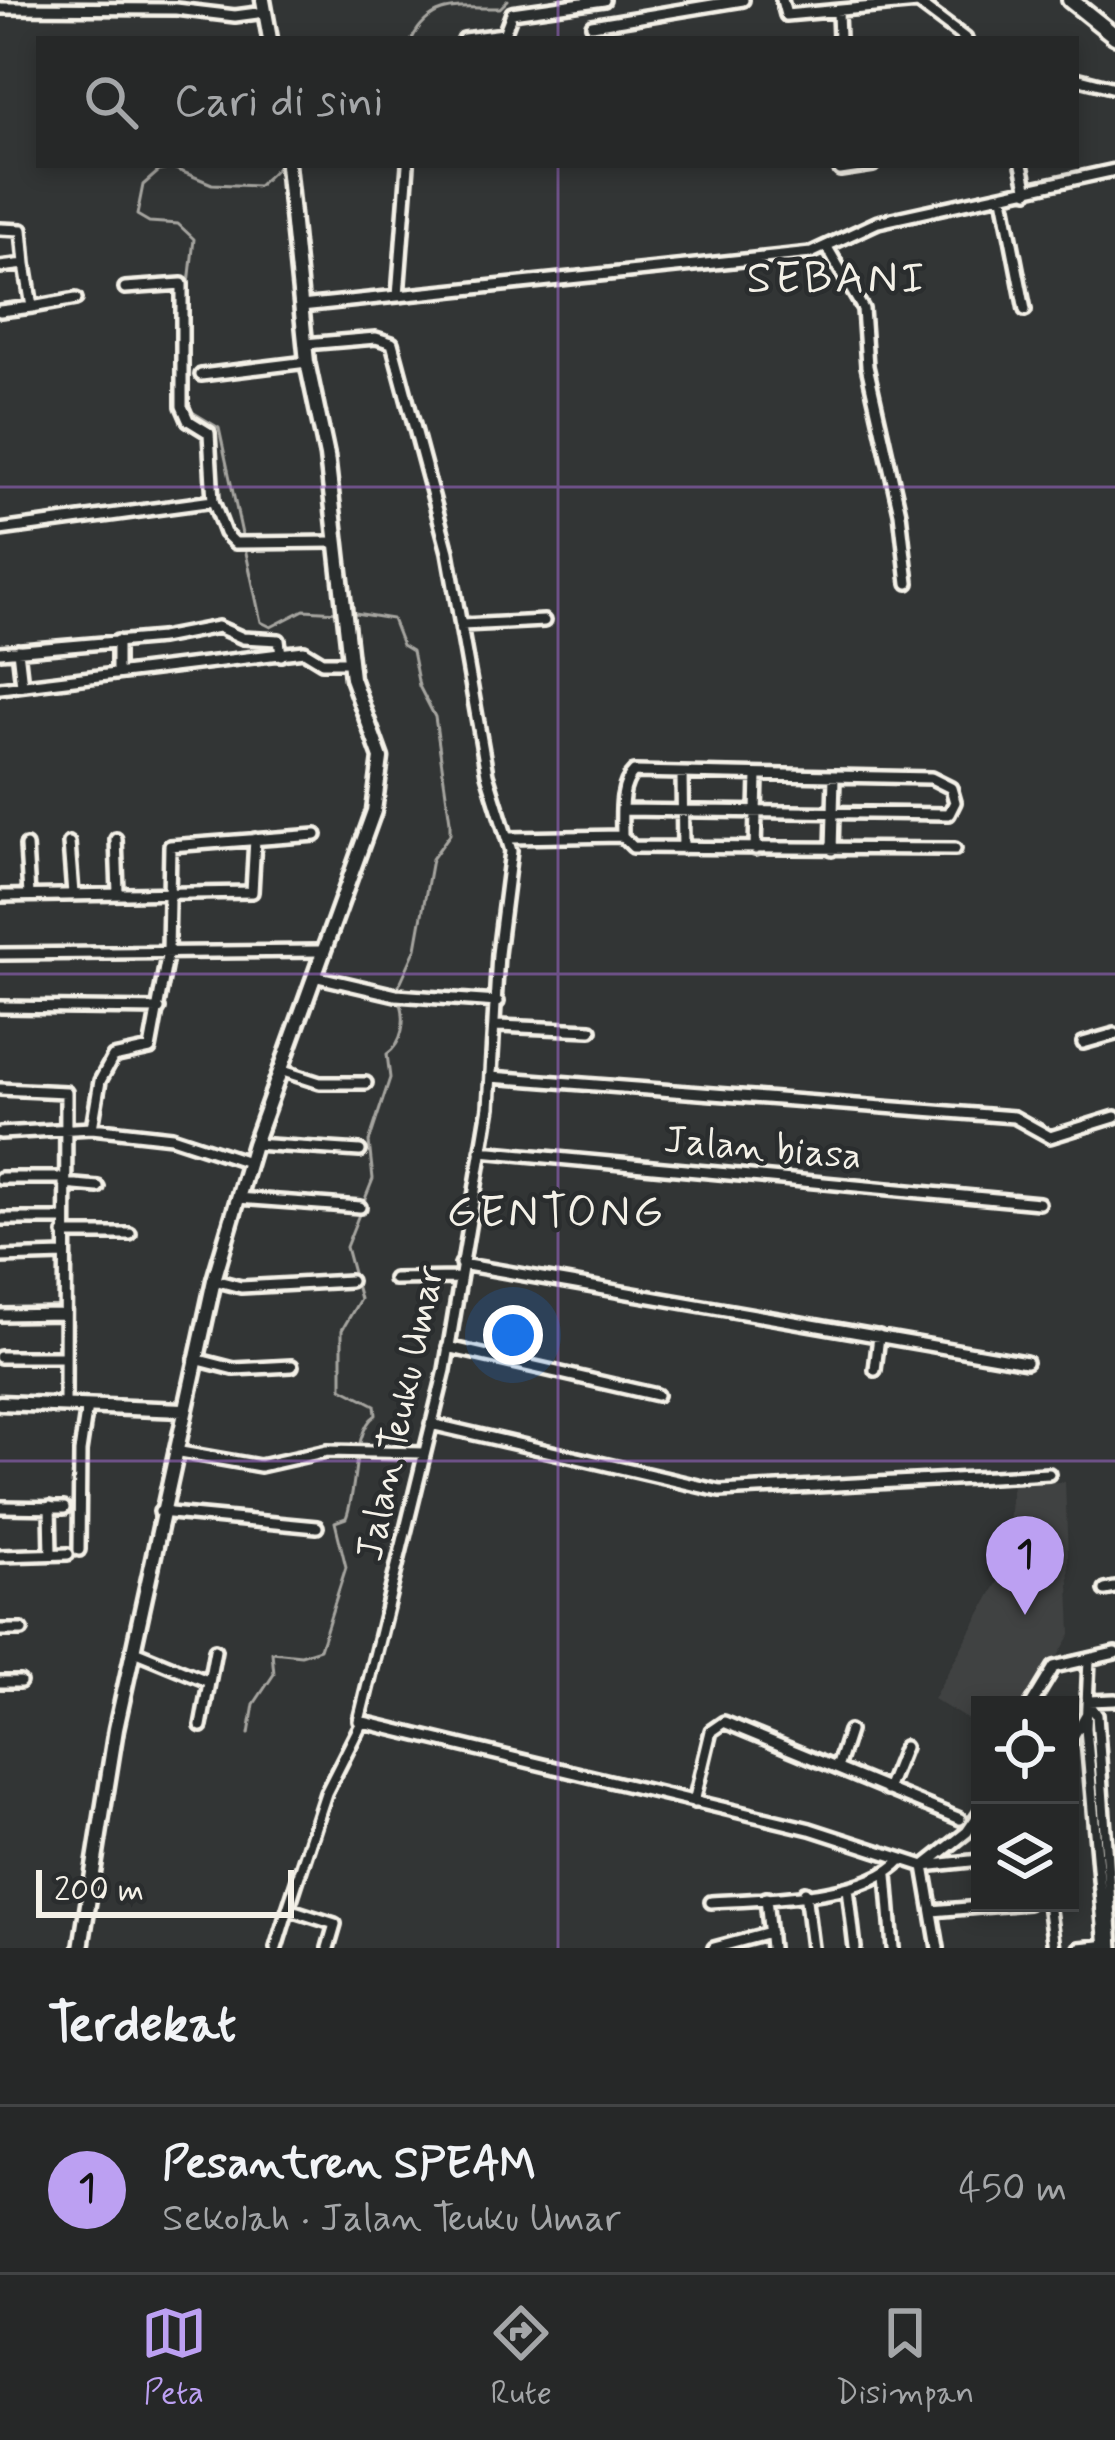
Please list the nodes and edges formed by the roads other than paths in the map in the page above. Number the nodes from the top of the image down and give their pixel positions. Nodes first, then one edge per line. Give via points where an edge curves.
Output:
1 (604, 0) edge
2 (645, 0) edge
3 (743, 0) edge
4 (782, 0) edge
5 (1070, 0) edge
6 (918, 1) edge
7 (715, 2) edge
8 (264, 6) edge
9 (509, 7) edge
10 (0, 8) edge
11 (838, 12) junction
12 (645, 16) junction
13 (592, 26) dead end
14 (269, 36) edge
15 (492, 36) edge
16 (839, 36) edge
17 (962, 36) edge
18 (1115, 36) edge
19 (1079, 79) edge
20 (1115, 88) edge
21 (287, 168) edge
22 (408, 168) edge
23 (849, 168) edge
24 (1023, 168) edge
25 (840, 170) dead end
26 (1115, 170) edge
27 (1028, 190) junction
28 (1003, 197) junction
29 (0, 230) edge
30 (828, 248) junction
31 (26, 264) junction
32 (0, 267) edge
33 (125, 288) dead end
34 (398, 296) junction
35 (76, 299) dead end
36 (301, 306) junction
37 (32, 308) junction
38 (1025, 310) dead end
39 (0, 311) edge
40 (305, 344) junction
41 (307, 362) junction
42 (201, 375) dead end
43 (213, 501) junction
44 (0, 530) edge
45 (336, 542) junction
46 (908, 584) dead end
47 (544, 621) dead end
48 (462, 625) junction
49 (244, 638) junction
50 (117, 641) junction
51 (18, 650) junction
52 (0, 652) edge
53 (281, 655) junction
54 (246, 660) junction
55 (350, 662) junction
56 (117, 673) junction
57 (22, 685) junction
58 (0, 688) edge
59 (682, 774) junction
60 (758, 776) junction
61 (834, 777) junction
62 (623, 810) junction
63 (682, 810) junction
64 (756, 811) junction
65 (833, 812) junction
66 (316, 835) dead end
67 (622, 836) junction
68 (510, 838) junction
69 (116, 839) dead end
70 (256, 839) junction
71 (69, 843) dead end
72 (26, 846) dead end
73 (683, 848) junction
74 (755, 849) junction
75 (955, 849) dead end
76 (832, 850) junction
77 (168, 890) junction
78 (118, 892) junction
79 (73, 894) junction
80 (29, 895) junction
81 (0, 896) edge
82 (168, 951) junction
83 (320, 951) junction
84 (0, 954) edge
85 (313, 976) junction
86 (498, 1002) junction
87 (0, 1007) edge
88 (159, 1009) junction
89 (498, 1026) junction
90 (591, 1030) dead end
91 (1115, 1034) edge
92 (1083, 1043) dead end
93 (280, 1070) junction
94 (490, 1077) junction
95 (366, 1083) dead end
96 (0, 1089) edge
97 (1115, 1117) edge
98 (92, 1128) junction
99 (64, 1132) junction
100 (0, 1133) edge
101 (254, 1144) junction
102 (360, 1151) dead end
103 (481, 1151) junction
104 (248, 1162) junction
105 (0, 1178) edge
106 (64, 1181) junction
107 (98, 1186) dead end
108 (237, 1198) junction
109 (1040, 1203) dead end
110 (360, 1207) dead end
111 (0, 1219) edge
112 (64, 1220) junction
113 (64, 1234) junction
114 (130, 1234) dead end
115 (64, 1256) junction
116 (0, 1257) edge
117 (461, 1264) junction
118 (459, 1278) junction
119 (394, 1279) dead end
120 (214, 1280) junction
121 (350, 1281) dead end
122 (64, 1314) junction
123 (0, 1315) edge
124 (879, 1336) junction
125 (448, 1347) junction
126 (0, 1357) edge
127 (64, 1357) junction
128 (195, 1359) junction
129 (1025, 1362) dead end
130 (292, 1366) dead end
131 (875, 1370) dead end
132 (657, 1396) dead end
133 (0, 1403) edge
134 (65, 1404) junction
135 (88, 1406) junction
136 (183, 1410) junction
137 (431, 1424) junction
138 (175, 1451) junction
139 (423, 1453) junction
140 (1049, 1474) dead end
141 (0, 1507) edge
142 (50, 1508) junction
143 (64, 1508) dead end
144 (160, 1513) junction
145 (316, 1527) dead end
146 (51, 1554) junction
147 (0, 1556) edge
148 (0, 1630) edge
149 (22, 1630) dead end
150 (215, 1650) dead end
151 (134, 1651) junction
152 (1115, 1653) edge
153 (1089, 1659) junction
154 (207, 1681) junction
155 (0, 1682) edge
156 (20, 1682) dead end
157 (1036, 1696) edge
158 (1115, 1700) edge
159 (1090, 1707) junction
160 (361, 1724) junction
161 (201, 1726) dead end
162 (1079, 1726) edge
163 (849, 1731) dead end
164 (904, 1747) dead end
165 (837, 1768) junction
166 (887, 1790) junction
167 (694, 1802) junction
168 (960, 1819) dead end
169 (971, 1826) edge
170 (902, 1859) junction
171 (971, 1861) edge
172 (924, 1866) junction
173 (886, 1875) junction
174 (848, 1888) junction
175 (805, 1892) junction
176 (766, 1898) junction
177 (711, 1902) dead end
178 (971, 1908) edge
179 (288, 1909) junction
180 (932, 1911) junction
181 (1049, 1912) edge
182 (770, 1933) junction
183 (1110, 1946) edge
184 (81, 1948) edge
185 (276, 1948) edge
186 (328, 1948) edge
187 (714, 1948) edge
188 (771, 1948) edge
189 (812, 1948) edge
190 (854, 1948) edge
191 (893, 1948) edge
192 (938, 1948) edge
193 (1054, 1948) edge
194 (1078, 1948) edge

1 - 9 street
2 - 12 street
3 - 7 street
4 - 11 street via 785,15
5 - 18 highway
6 - 11 street
6 - 17 street
7 - 12 street
8 - 10 street via 235,16
8 - 14 main road
9 - 15 street via 502,35
11 - 16 street
12 - 13 street
19 - 20 street
21 - 36 main road
22 - 34 street
23 - 25 street
24 - 27 street
26 - 27 street
27 - 28 street
28 - 30 street via 878,222
28 - 38 street
29 - 31 street via 21,228
30 - 34 street
30 - 46 street via 862,309
31 - 32 street
31 - 37 street
33 - 43 street via 182,284 180,397 188,420 208,433
34 - 36 street
35 - 37 street
36 - 40 main road
37 - 39 street
40 - 41 main road
40 - 48 street, Jalan Teuku Umar via 390,340
41 - 42 street
41 - 45 main road
43 - 44 street
43 - 45 street via 235,543
45 - 55 main road
47 - 48 street
48 - 68 street, Jalan Teuku Umar via 487,775
49 - 50 street via 218,627
49 - 53 street via 279,640
49 - 54 street
50 - 51 street
50 - 56 street
51 - 52 street
51 - 57 street
53 - 54 street
53 - 55 street via 304,651 322,662
54 - 56 street
55 - 83 main road via 382,771
56 - 57 street
57 - 58 street
59 - 60 street
59 - 62 street via 628,776
59 - 63 street
60 - 61 street
60 - 64 street
61 - 65 street
61 - 65 street via 932,778 951,788 955,802 943,815
62 - 63 street
62 - 67 street
63 - 64 street
63 - 73 street
64 - 65 street
64 - 74 street
65 - 76 street
66 - 70 street
67 - 68 street
67 - 73 street via 633,847
68 - 86 street, Jalan Teuku Umar
69 - 78 street
70 - 77 street via 170,846
70 - 77 street via 255,890
71 - 79 street
72 - 80 street
73 - 74 street
74 - 76 street
75 - 76 street
77 - 78 street
77 - 82 street
78 - 79 street
79 - 80 street
80 - 81 street
82 - 83 street
82 - 84 street
82 - 88 street
83 - 85 main road
85 - 86 street via 396,995
85 - 93 main road
86 - 89 street, Jalan Teuku Umar
87 - 88 street
88 - 98 street via 147,1052 111,1060
89 - 90 street
89 - 94 street, Jalan Teuku Umar
91 - 92 street
93 - 95 street via 320,1083
93 - 101 main road
94 - 97 street via 1014,1117 1050,1137
94 - 103 street, Jalan Teuku Umar
96 - 99 street via 64,1090
98 - 99 street
98 - 104 street via 172,1137
99 - 100 street
99 - 106 street
101 - 102 street
101 - 104 main road
103 - 109 street, Jalan biasa
103 - 117 street, Jalan Teuku Umar
104 - 108 main road
105 - 106 street
106 - 107 street
106 - 112 street
108 - 110 street
108 - 120 main road
111 - 112 street
112 - 113 street
113 - 114 street
113 - 115 street
115 - 116 street
115 - 122 street
117 - 118 street, Jalan Teuku Umar
117 - 124 street
118 - 119 street
118 - 125 street, Jalan Teuku Umar
120 - 121 street via 241,1287
120 - 128 main road
122 - 123 street
122 - 127 street
124 - 129 street
124 - 131 street
125 - 132 street
125 - 137 street, Jalan Teuku Umar
126 - 127 street
127 - 134 street
128 - 130 street via 234,1369
128 - 136 main road
133 - 134 main road
134 - 135 main road
135 - 136 main road
135 - 146 street via 73,1552
136 - 138 main road
137 - 139 street, Jalan Teuku Umar
137 - 140 street via 720,1491
138 - 139 street via 260,1466 312,1452
138 - 144 main road
139 - 160 street, Jalan Teuku Umar
141 - 142 street
142 - 143 street
142 - 146 street
144 - 145 street
144 - 151 main road
146 - 147 street
148 - 149 street
150 - 154 street
151 - 154 street
151 - 184 main road
152 - 153 street
153 - 157 street via 1054,1667
153 - 159 street
154 - 161 street
155 - 156 street
158 - 159 street
159 - 162 street
159 - 183 street
160 - 167 street
160 - 179 street, Jalan Teuku Umar via 326,1793
163 - 165 street
164 - 166 street
165 - 166 street
165 - 167 street via 724,1722 711,1731
166 - 168 street
167 - 170 street
169 - 172 street
170 - 172 street
170 - 173 street
171 - 172 street
172 - 180 street
173 - 174 street
173 - 191 street
174 - 175 street
174 - 190 street
175 - 176 street
175 - 189 street
176 - 177 street
176 - 182 street
178 - 180 street
179 - 185 street, Jalan Teuku Umar
179 - 186 street via 335,1924
180 - 192 street
181 - 193 street
182 - 187 street
182 - 188 street
183 - 194 street

